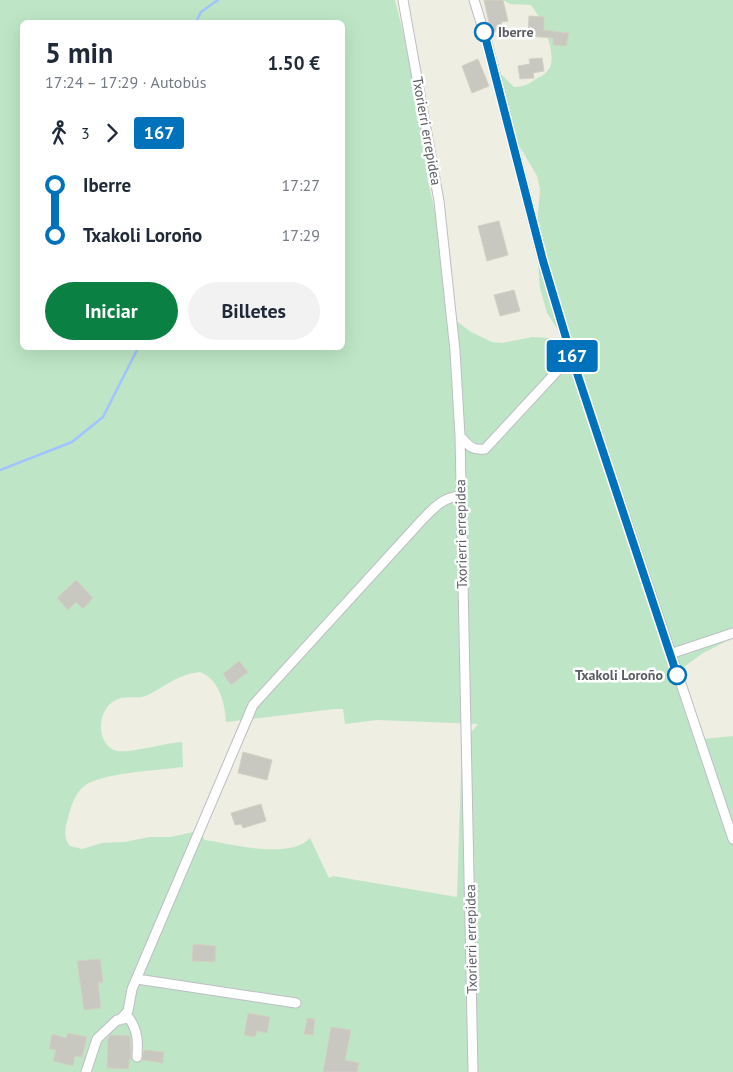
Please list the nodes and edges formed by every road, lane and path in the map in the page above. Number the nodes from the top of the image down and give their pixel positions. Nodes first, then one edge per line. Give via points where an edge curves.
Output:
1 (403, 0) edge
2 (474, 0) edge
3 (573, 361) junction
4 (460, 436) junction
5 (460, 496) junction
6 (733, 633) edge
7 (670, 654) junction
8 (733, 839) edge
9 (137, 979) junction
10 (296, 1003) dead end
11 (120, 1020) junction
12 (137, 1057) dead end
13 (86, 1072) edge
14 (473, 1072) edge

1 - 4 street, Txorierri errepidea via 439,201 455,351
2 - 3 street
3 - 4 street via 561,367 485,449 470,447
3 - 7 street
4 - 5 street, Txorierri errepidea
5 - 9 street via 452,496 439,503 422,520 253,705
5 - 14 street, Txorierri errepidea
6 - 7 street
7 - 8 street
9 - 10 street
9 - 11 street via 128,1011
11 - 12 street via 129,1018 135,1027
11 - 13 street via 110,1025 97,1039

